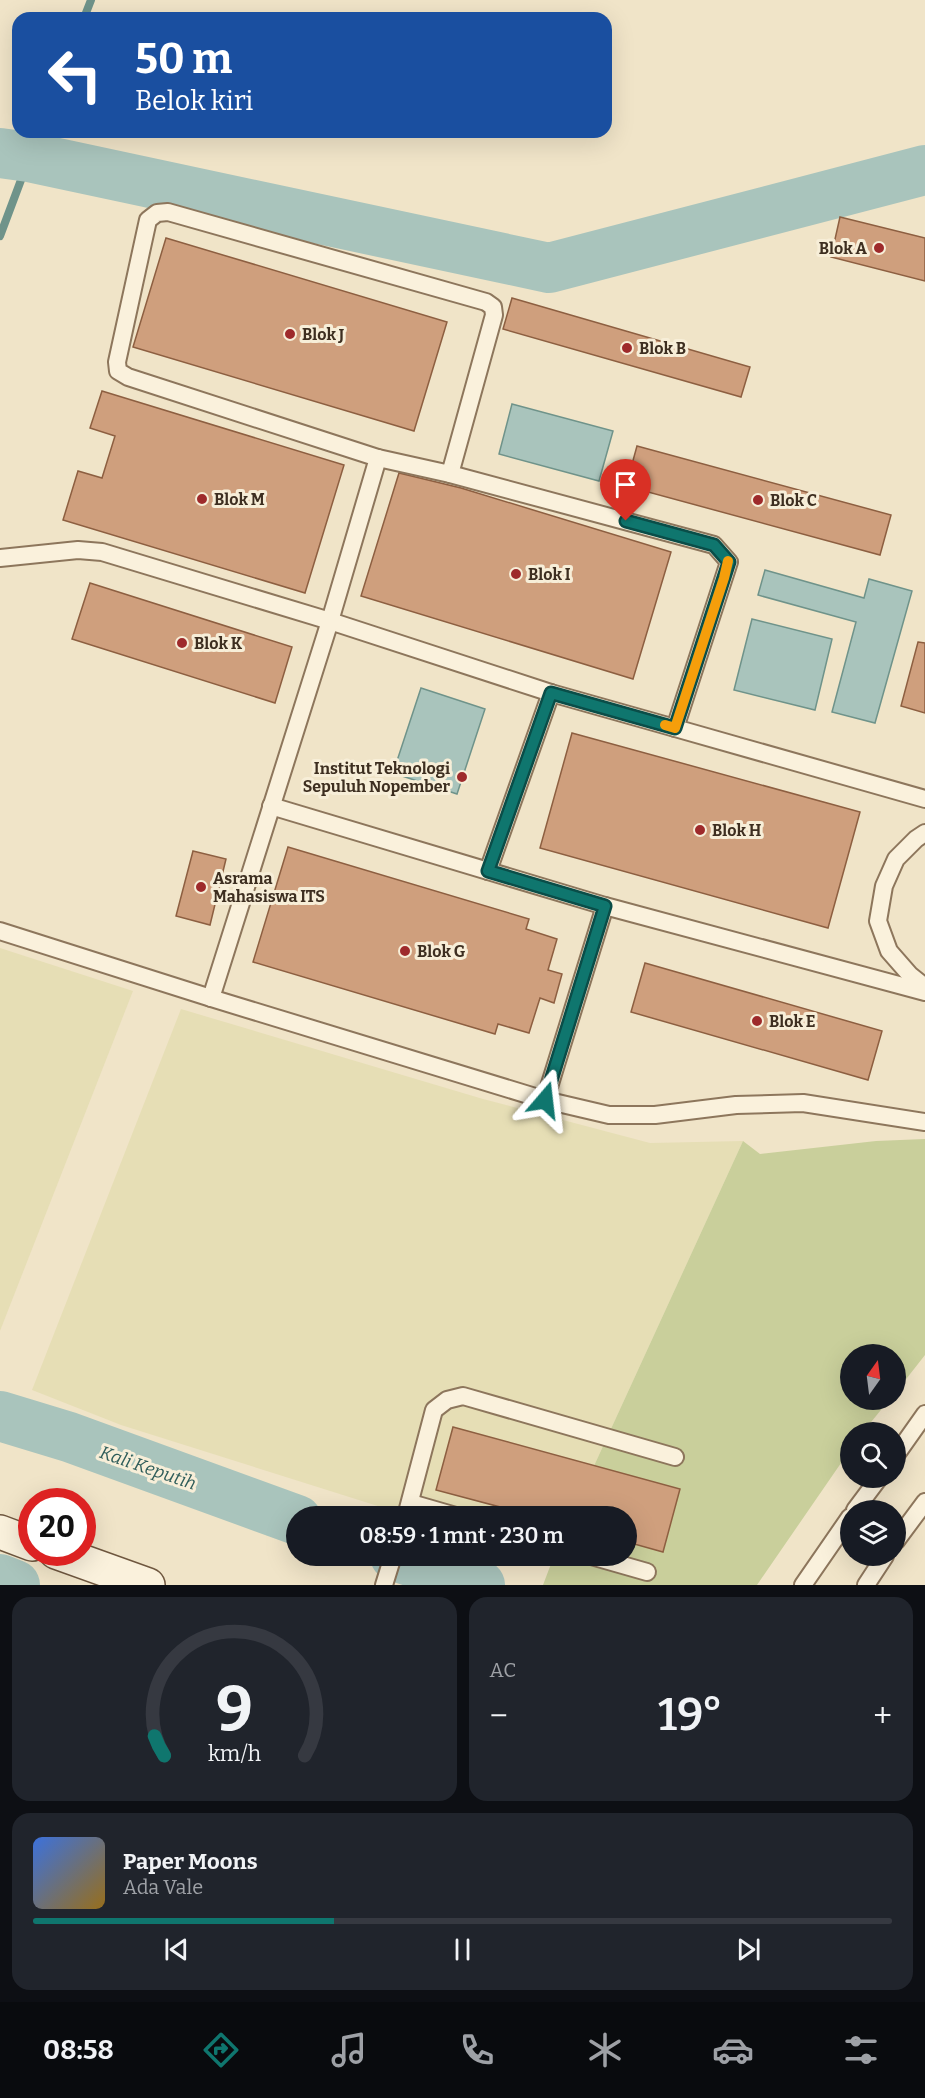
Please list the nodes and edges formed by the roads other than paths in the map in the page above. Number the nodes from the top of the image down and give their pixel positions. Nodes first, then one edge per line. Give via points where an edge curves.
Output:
1 (378, 458) junction
2 (450, 474) junction
3 (0, 558) edge
4 (330, 621) junction
5 (551, 693) junction
6 (675, 728) junction
7 (925, 799) edge
8 (271, 806) junction
9 (925, 833) edge
10 (488, 871) junction
11 (605, 906) junction
12 (0, 931) edge
13 (925, 987) edge
14 (925, 992) edge
15 (211, 998) junction
16 (545, 1100) junction
17 (925, 1122) edge
18 (925, 1414) edge
19 (906, 1441) edge
20 (675, 1457) dead end
21 (925, 1502) edge
22 (409, 1506) edge
23 (906, 1528) edge
24 (840, 1531) edge
25 (0, 1532) edge
26 (18, 1539) edge
27 (95, 1566) edge
28 (390, 1566) edge
29 (626, 1566) edge
30 (878, 1566) edge
31 (647, 1572) dead end
32 (148, 1585) edge
33 (384, 1585) edge
34 (803, 1585) edge
35 (866, 1585) edge

1 - 2 lane
1 - 2 lane via 118,371 148,220 157,213 168,212 493,307
1 - 4 lane
2 - 6 lane via 714,545 729,562
3 - 4 lane via 78,550 102,552
4 - 5 lane
4 - 8 lane
5 - 6 lane
5 - 10 lane
6 - 7 lane
8 - 10 lane
8 - 15 lane
9 - 13 lane via 896,859 884,886 878,921 889,951
10 - 11 lane
11 - 14 lane
11 - 16 lane
12 - 15 lane
15 - 16 lane
16 - 17 lane via 609,1116 803,1103
18 - 19 lane
20 - 22 lane via 463,1396 447,1400 434,1410
21 - 23 lane
24 - 34 lane
25 - 26 main road
27 - 32 main road
28 - 33 lane
29 - 31 lane
30 - 35 lane

